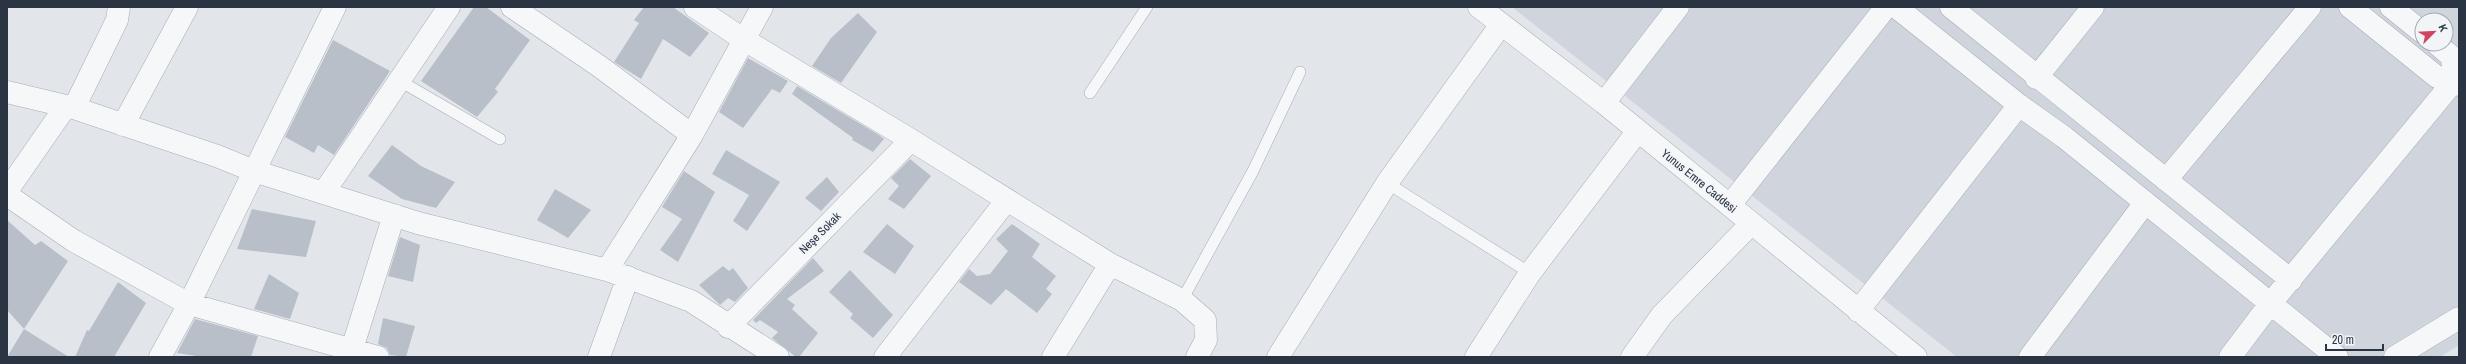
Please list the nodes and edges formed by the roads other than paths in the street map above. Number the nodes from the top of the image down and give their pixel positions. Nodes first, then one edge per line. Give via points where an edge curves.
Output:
1 (119, 7) edge
2 (187, 7) edge
3 (335, 7) edge
4 (450, 7) edge
5 (512, 7) edge
6 (695, 7) edge
7 (762, 7) edge
8 (1147, 7) edge
9 (1479, 7) edge
10 (1678, 7) edge
11 (1886, 7) edge
12 (1896, 7) edge
13 (1951, 7) edge
14 (2093, 7) edge
15 (2310, 7) edge
16 (2350, 7) edge
17 (2391, 7) edge
18 (1500, 26) junction
19 (2414, 26) edge
20 (743, 39) junction
21 (2446, 52) edge
22 (1300, 72) dead end
23 (2036, 78) junction
24 (400, 81) junction
25 (2456, 83) edge
26 (7, 92) edge
27 (1090, 93) dead end
28 (1604, 103) junction
29 (2019, 105) junction
30 (70, 107) junction
31 (123, 125) junction
32 (1637, 132) junction
33 (692, 135) junction
34 (500, 139) dead end
35 (912, 140) junction
36 (254, 171) junction
37 (2166, 180) junction
38 (1387, 183) junction
39 (7, 191) edge
40 (324, 192) junction
41 (7, 195) edge
42 (1006, 201) junction
43 (2145, 203) junction
44 (1730, 205) junction
45 (394, 215) junction
46 (1751, 224) junction
47 (1110, 264) junction
48 (607, 270) junction
49 (1530, 273) junction
50 (628, 278) junction
51 (2291, 280) junction
52 (1182, 300) junction
53 (189, 304) junction
54 (2270, 304) junction
55 (1858, 311) junction
56 (2459, 318) edge
57 (728, 327) junction
58 (352, 349) junction
59 (160, 357) edge
60 (378, 357) edge
61 (599, 357) edge
62 (778, 357) edge
63 (885, 357) edge
64 (1053, 357) edge
65 (1197, 357) edge
66 (1278, 357) edge
67 (1476, 357) edge
68 (1632, 357) edge
69 (1916, 357) edge
70 (2030, 357) edge
71 (2230, 357) edge
72 (2336, 357) edge
73 (2395, 357) edge

1 - 30 street via 117,20
2 - 31 street
3 - 36 street
4 - 24 street
5 - 33 street via 599,66
6 - 20 street
7 - 20 street
8 - 27 lane
9 - 18 street, Yunus Emre Caddesi
10 - 28 street
11 - 44 street
12 - 29 street
13 - 23 street
14 - 23 street
15 - 37 street
16 - 25 street via 2436,78
17 - 19 street
18 - 28 street, Yunus Emre Caddesi
18 - 38 street
20 - 33 street
20 - 35 street
21 - 25 street via 2452,57
22 - 52 lane via 1242,191
23 - 37 street
24 - 34 lane
24 - 40 street
25 - 51 street
26 - 30 street
28 - 32 street, Yunus Emre Caddesi
29 - 43 street via 2064,137
29 - 55 street
30 - 31 street
30 - 39 street
31 - 36 street
32 - 44 street, Yunus Emre Caddesi
32 - 49 street
33 - 48 street
35 - 42 street
35 - 57 street, Neşe Sokak
36 - 40 street
36 - 53 street
37 - 51 street
38 - 49 lane
38 - 66 street
40 - 45 street
41 - 53 street via 74,241
42 - 47 street
42 - 63 street
43 - 54 street
43 - 70 street
44 - 46 street, Yunus Emre Caddesi
45 - 48 street
45 - 58 street
46 - 55 street, Yunus Emre Caddesi
46 - 68 street via 1662,315
47 - 52 street
47 - 64 street
48 - 50 street
49 - 67 street
50 - 57 street via 691,301
50 - 61 street
51 - 54 street
52 - 65 street via 1205,320 1206,340
53 - 58 street
53 - 59 street
54 - 71 street
54 - 72 street
55 - 69 street, Yunus Emre Caddesi
56 - 73 street
57 - 62 street
58 - 60 street

